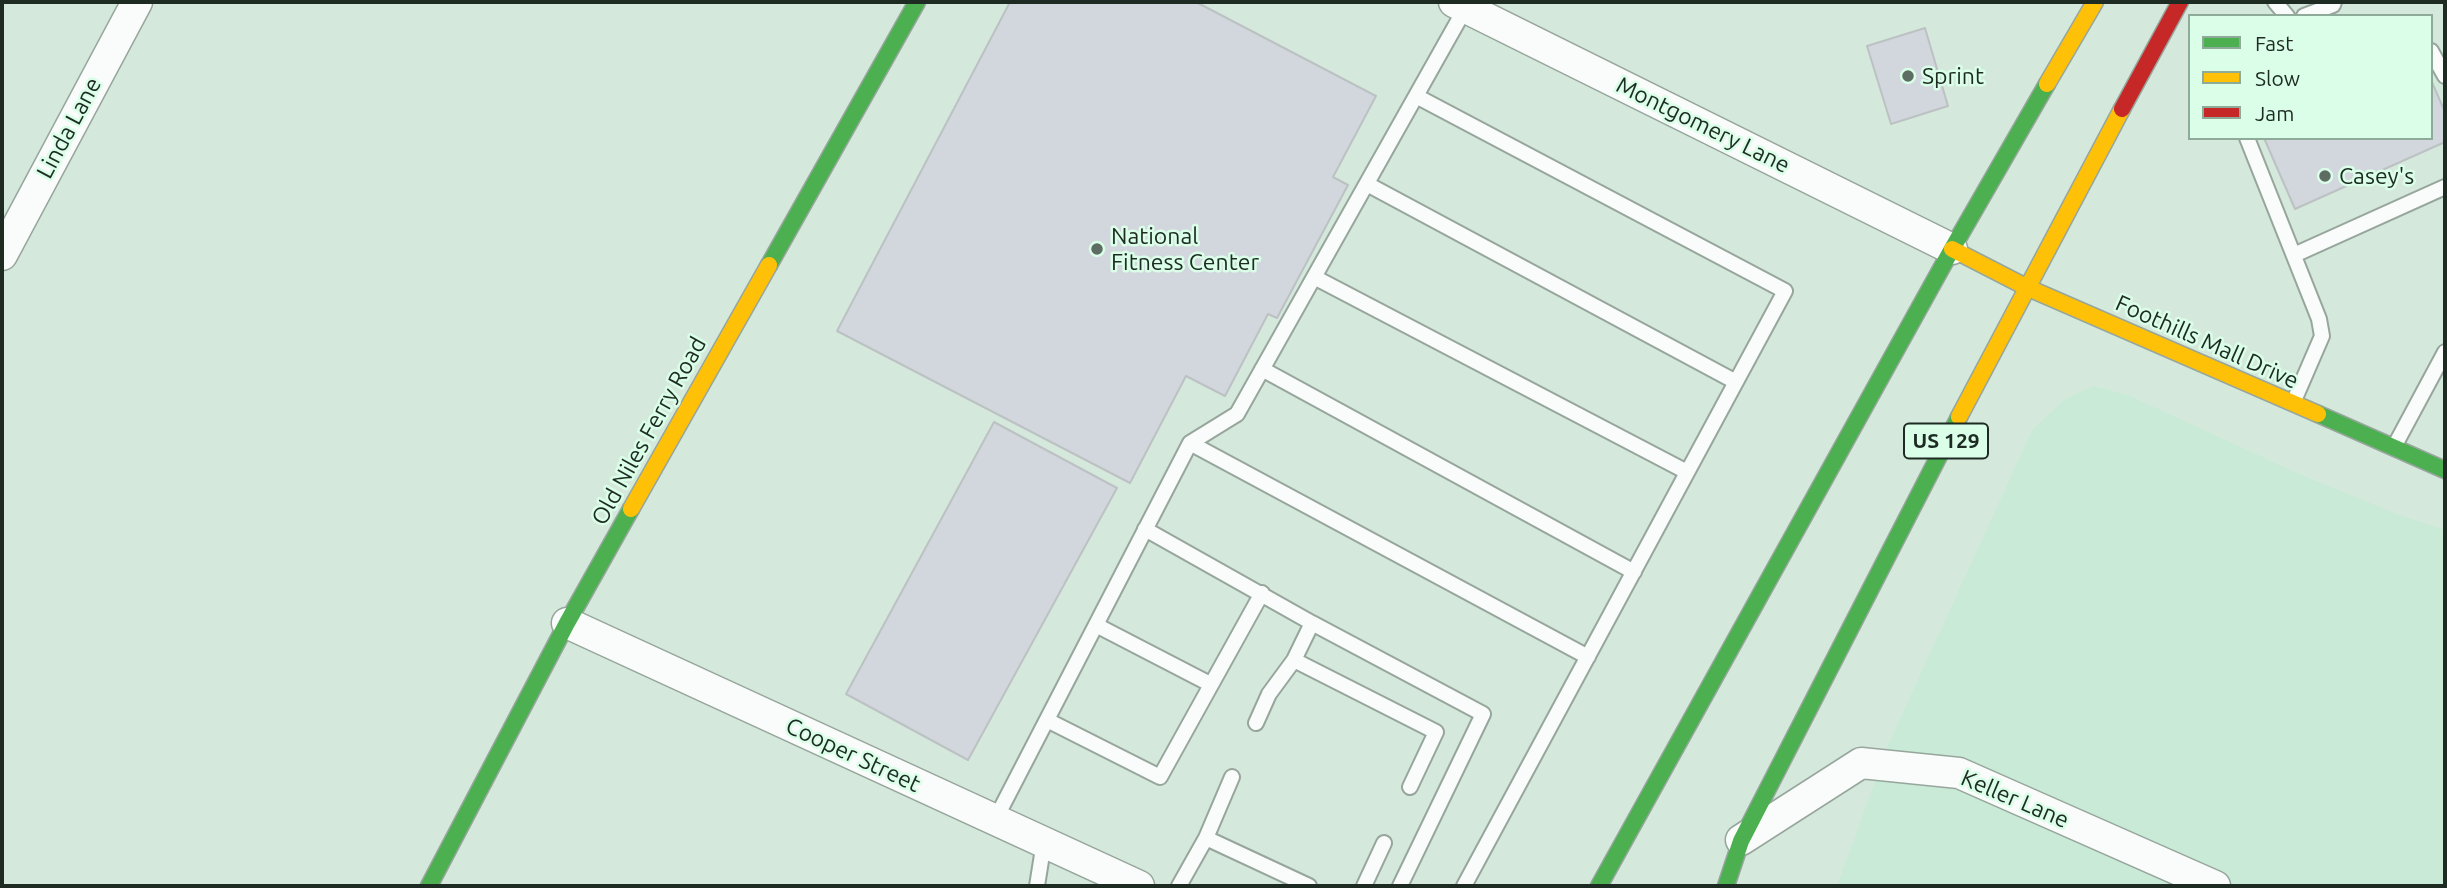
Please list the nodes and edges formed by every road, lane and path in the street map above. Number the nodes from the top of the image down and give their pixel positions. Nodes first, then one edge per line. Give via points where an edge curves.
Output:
1 (137, 2) edge
2 (917, 2) edge
3 (2095, 2) edge
4 (2334, 2) edge
5 (1463, 4) edge
6 (2181, 8) edge
7 (2309, 14) edge
8 (2433, 55) edge
9 (2445, 76) edge
10 (1416, 96) junction
11 (2247, 140) edge
12 (1367, 184) junction
13 (2445, 187) edge
14 (1952, 249) junction
15 (2, 255) edge
16 (2294, 255) junction
17 (1314, 277) junction
18 (2026, 287) junction
19 (2445, 352) edge
20 (1262, 369) junction
21 (1736, 382) junction
22 (2292, 404) junction
23 (1190, 443) junction
24 (2394, 448) junction
25 (2445, 470) edge
26 (1687, 472) junction
27 (1145, 529) junction
28 (1634, 572) junction
29 (1262, 593) junction
30 (567, 623) junction
31 (1312, 623) junction
32 (1096, 625) junction
33 (1588, 657) junction
34 (1294, 660) junction
35 (1210, 684) junction
36 (1046, 720) junction
37 (1256, 723) dead end
38 (1232, 777) dead end
39 (1410, 787) dead end
40 (995, 820) junction
41 (1206, 838) junction
42 (1741, 841) junction
43 (1044, 842) junction
44 (1384, 843) dead end
45 (2201, 883) edge
46 (429, 886) edge
47 (1037, 886) edge
48 (1139, 886) edge
49 (1179, 886) edge
50 (1309, 886) edge
51 (1364, 886) edge
52 (1399, 886) edge
53 (1464, 886) edge
54 (1599, 886) edge
55 (1726, 886) edge

1 - 15 street, Linda Lane
2 - 30 main road, Old Niles Ferry Road
3 - 14 main road
4 - 7 lane
5 - 10 lane
5 - 14 street, Montgomery Lane
6 - 18 main road, US 129
8 - 9 lane
10 - 12 lane
10 - 21 lane via 1785,291
11 - 16 lane
12 - 17 lane
12 - 21 lane
13 - 16 lane
14 - 18 main road, Foothills Mall Drive
14 - 54 main road
16 - 22 lane via 2322,336
17 - 20 lane
17 - 26 lane
18 - 22 main road, Foothills Mall Drive
18 - 42 main road, US 129
19 - 24 lane
20 - 23 lane via 1237,414
20 - 28 lane
21 - 26 lane
22 - 24 main road, Foothills Mall Drive
23 - 27 lane
23 - 33 lane
24 - 25 main road, Foothills Mall Drive
26 - 28 lane
27 - 29 lane
27 - 32 lane
28 - 33 lane
29 - 31 lane
29 - 35 lane
30 - 40 street, Cooper Street
30 - 46 main road, Old Niles Ferry Road
31 - 34 lane
31 - 52 lane via 1483,714
32 - 35 lane
32 - 36 lane
33 - 53 lane
34 - 37 lane via 1269,694
34 - 39 lane via 1436,732
35 - 36 lane via 1160,778
36 - 40 lane
38 - 41 lane
40 - 43 street, Cooper Street
41 - 49 lane
41 - 50 lane
42 - 45 street, Keller Lane via 1861,763 1959,773
42 - 55 main road, US 129
43 - 47 lane
43 - 48 street, Cooper Street
44 - 51 lane

